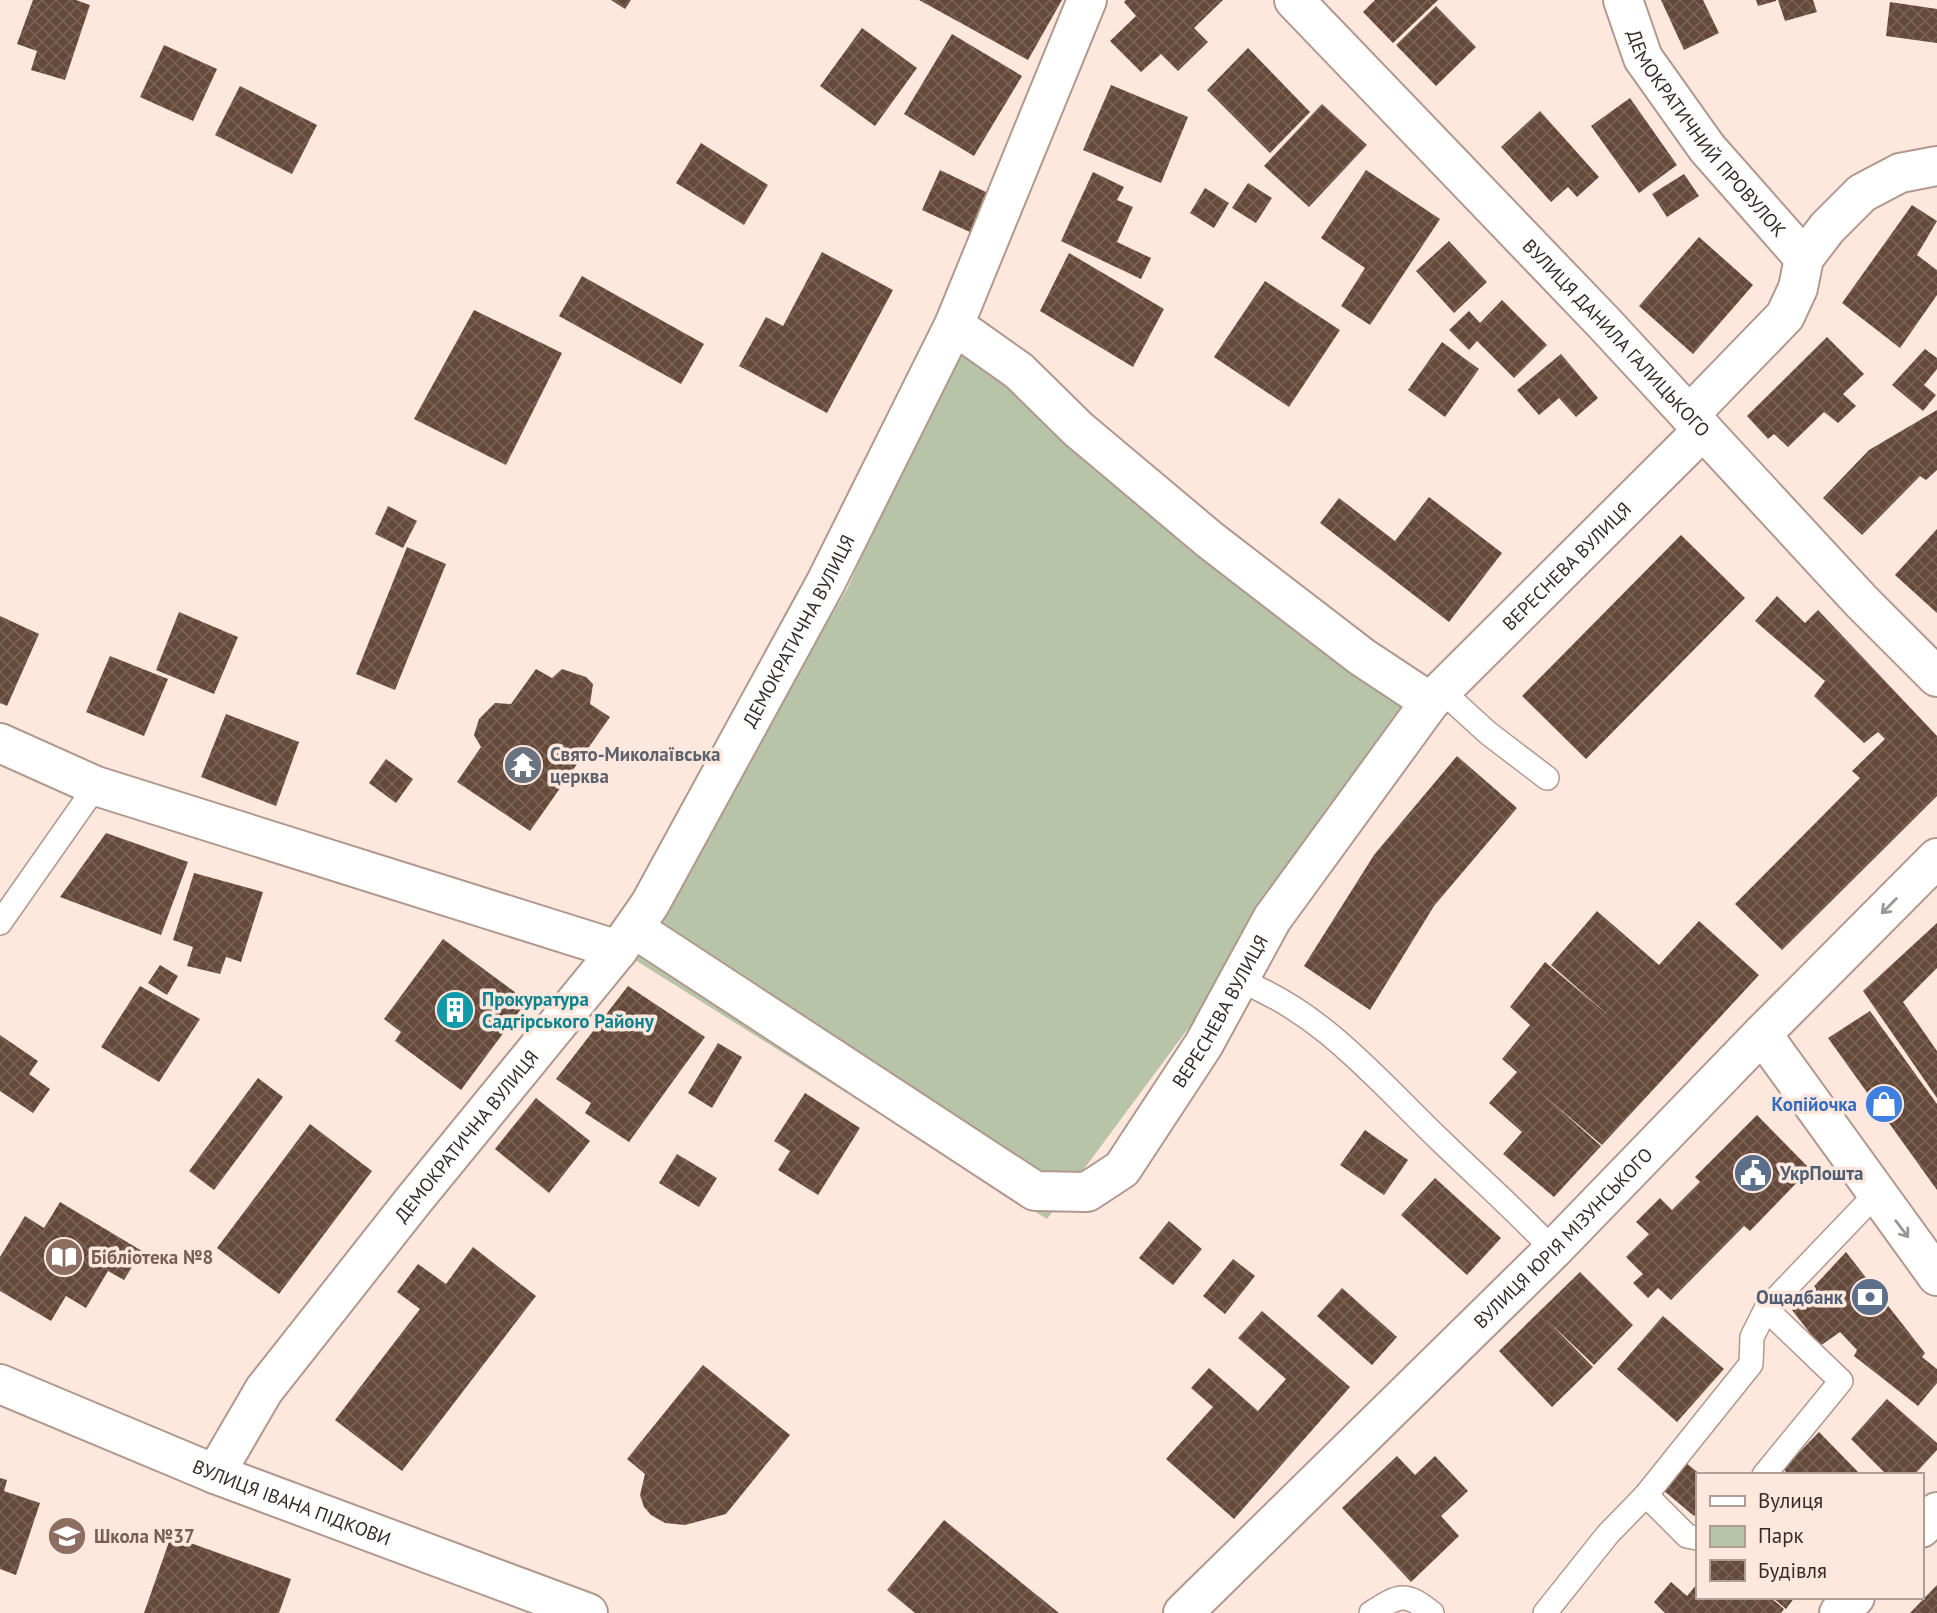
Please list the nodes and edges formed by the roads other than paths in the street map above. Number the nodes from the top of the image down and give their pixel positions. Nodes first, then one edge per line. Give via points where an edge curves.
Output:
1 (1087, 0) edge
2 (1294, 0) edge
3 (1623, 0) edge
4 (1937, 166) edge
5 (1804, 258) junction
6 (954, 325) junction
7 (1696, 423) junction
8 (1937, 677) edge
9 (1436, 697) junction
10 (0, 743) edge
11 (1547, 778) dead end
12 (96, 786) junction
13 (1937, 858) edge
14 (0, 923) edge
15 (626, 939) junction
16 (1238, 980) junction
17 (1762, 1034) junction
18 (1876, 1194) junction
19 (1553, 1250) junction
20 (1937, 1276) edge
21 (1766, 1309) junction
22 (0, 1384) edge
23 (1766, 1473) edge
24 (215, 1474) junction
25 (1646, 1495) junction
26 (1937, 1512) edge
27 (1923, 1526) edge
28 (1696, 1538) edge
29 (1852, 1599) edge
30 (1560, 1608) edge
31 (588, 1613) edge
32 (1183, 1613) edge
33 (1371, 1613) edge
34 (1432, 1613) edge
35 (1839, 1613) edge

1 - 6 street, ДЕМОКРАТИЧНА ВУЛИЦЯ
2 - 7 street, ВУЛИЦЯ ДАНИЛА ГАЛИЦЬКОГО
3 - 5 street, ДЕМОКРАТИЧНИЙ ПРОВУЛОК via 1643,58 1706,148
4 - 5 street via 1900,173 1862,193
5 - 7 street, ВЕРЕСНЕВА ВУЛИЦЯ via 1798,288 1784,316
6 - 9 street via 1019,371 1078,429 1210,540 1362,657
6 - 15 street, ДЕМОКРАТИЧНА ВУЛИЦЯ via 820,594
7 - 8 street, ВУЛИЦЯ ДАНИЛА ГАЛИЦЬКОГО
7 - 9 street, ВЕРЕСНЕВА ВУЛИЦЯ
9 - 11 lane
9 - 16 street, ВЕРЕСНЕВА ВУЛИЦЯ via 1272,919
10 - 12 street, ВЕРЕСНЕВА ВУЛИЦЯ
12 - 14 lane
12 - 15 street, ВЕРЕСНЕВА ВУЛИЦЯ
13 -> 17 street, ВУЛИЦЯ ЮРІЯ МІЗУНСЬКОГО
15 - 16 street, ВЕРЕСНЕВА ВУЛИЦЯ via 1035,1191 1087,1192 1122,1169 1204,1044
15 - 24 street, ДЕМОКРАТИЧНА ВУЛИЦЯ via 264,1390
16 - 19 lane via 1272,992 1302,1010 1368,1067
17 - 18 street
17 - 19 street, ВУЛИЦЯ ЮРІЯ МІЗУНСЬКОГО
18 -> 20 street
18 - 21 lane
19 - 32 street, ВУЛИЦЯ ЮРІЯ МІЗУНСЬКОГО
21 - 23 lane via 1842,1381
21 - 25 lane via 1752,1337 1751,1364
22 - 24 street, ВУЛИЦЯ ІВАНА ПІДКОВИ
24 - 31 street, ВУЛИЦЯ ІВАНА ПІДКОВИ
25 - 28 lane via 1687,1536
25 - 30 lane via 1608,1534
26 - 27 street
29 - 35 street
33 - 34 lane via 1394,1598 1409,1597

